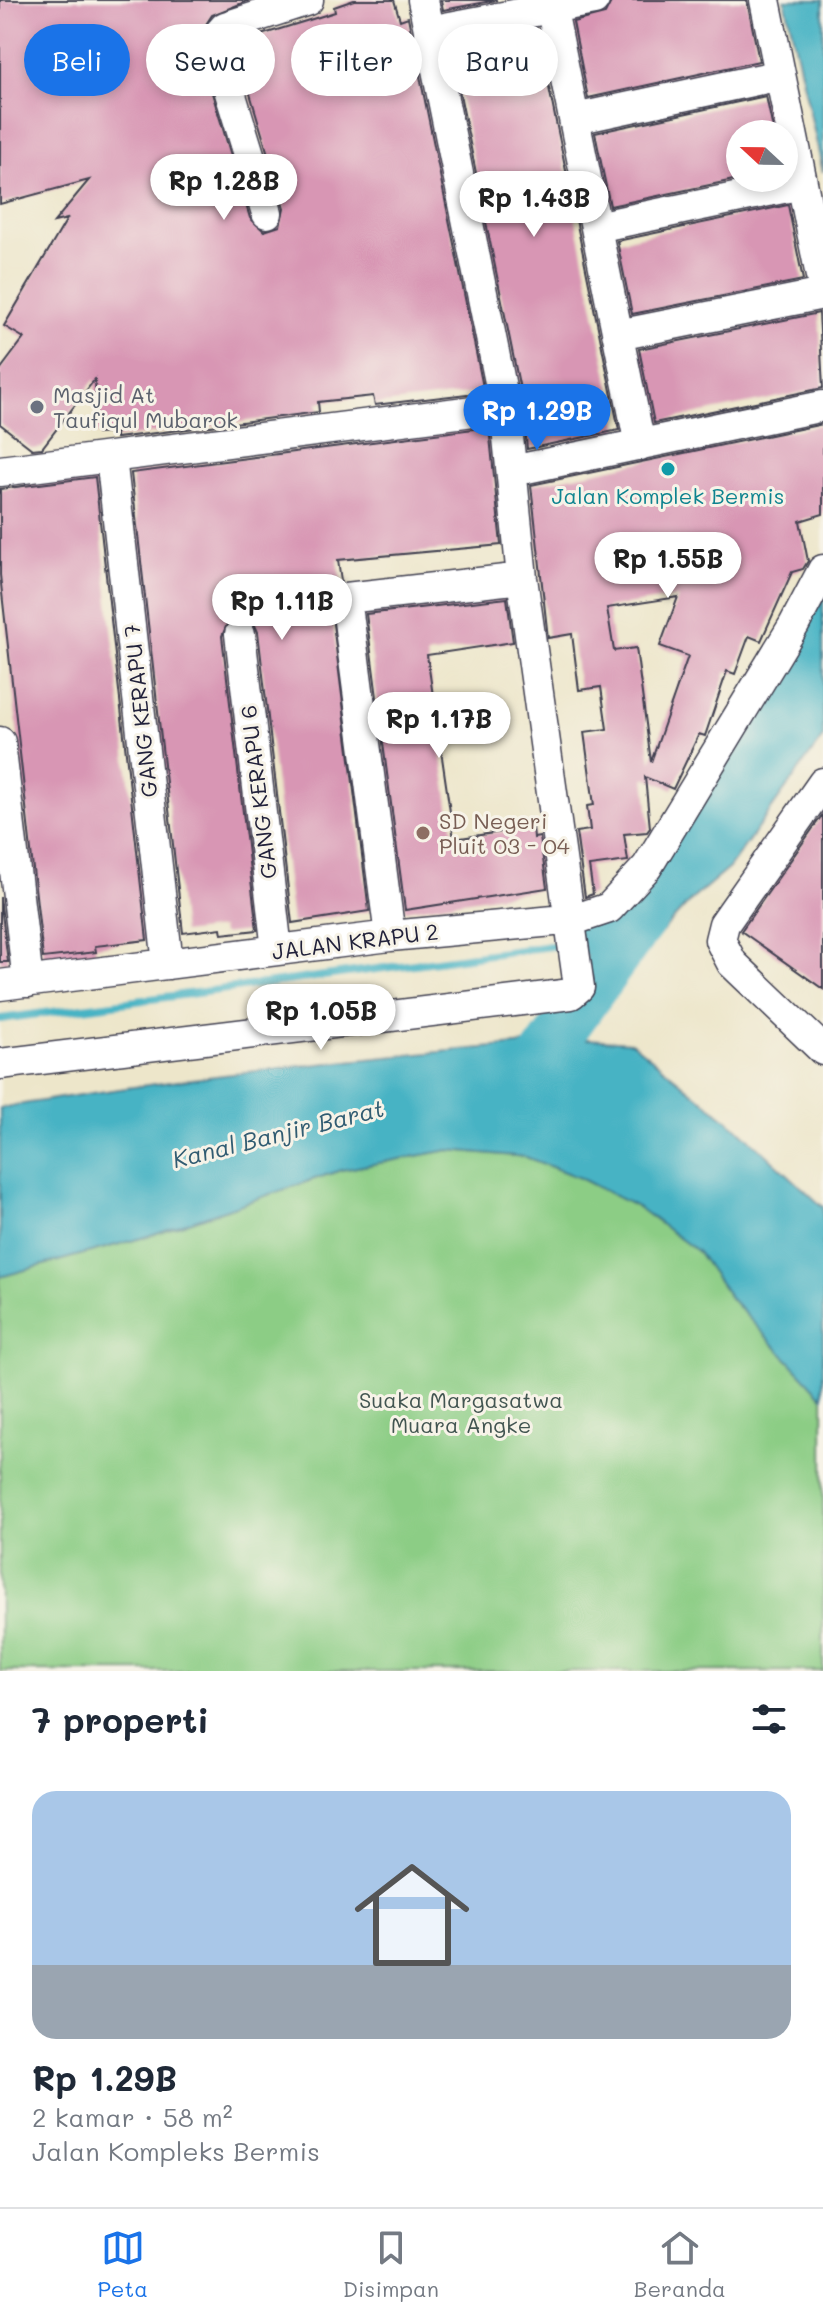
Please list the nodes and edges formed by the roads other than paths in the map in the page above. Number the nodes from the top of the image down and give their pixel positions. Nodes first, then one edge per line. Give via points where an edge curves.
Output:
1 (308, 0) edge
2 (423, 0) edge
3 (594, 0) edge
4 (765, 0) edge
5 (551, 4) edge
6 (429, 31) junction
7 (780, 75) junction
8 (575, 119) junction
9 (802, 184) junction
10 (267, 213) dead end
11 (596, 227) junction
12 (823, 286) edge
13 (823, 294) edge
14 (618, 335) junction
15 (823, 406) edge
16 (505, 407) junction
17 (640, 445) junction
18 (111, 457) junction
19 (0, 471) edge
20 (512, 471) junction
21 (823, 570) edge
22 (522, 578) junction
23 (240, 634) dead end
24 (0, 742) edge
25 (823, 783) edge
26 (568, 925) junction
27 (390, 936) junction
28 (277, 950) junction
29 (168, 964) junction
30 (14, 983) edge
31 (822, 1046) edge
32 (0, 1064) edge

1 - 10 street via 225,27 217,36
2 - 6 street
3 - 5 street
4 - 7 street
5 - 6 street
5 - 8 street
6 - 16 street
7 - 8 street
7 - 9 street
8 - 11 street
9 - 11 street
9 - 12 street
11 - 14 street
13 - 14 street
14 - 17 street
15 - 17 street
16 - 18 street
16 - 20 street
17 - 20 street
18 - 19 street
18 - 29 street, GANG KERAPU 7
20 - 22 street
21 - 26 street, JALAN KRAPU 2 via 647,867 609,908
22 - 26 street
22 - 27 street via 346,598
23 - 28 street, GANG KERAPU 6
24 - 30 street
25 - 31 street via 724,924 720,940 732,963
26 - 27 street, JALAN KRAPU 2
26 - 32 street via 579,987 571,994
27 - 28 street, JALAN KRAPU 2
28 - 29 street, JALAN KRAPU 2
29 - 30 street, JALAN KRAPU 2

